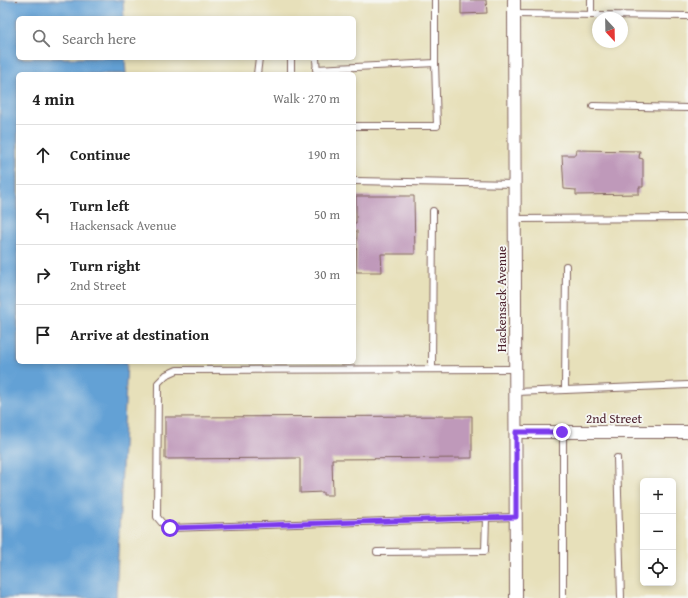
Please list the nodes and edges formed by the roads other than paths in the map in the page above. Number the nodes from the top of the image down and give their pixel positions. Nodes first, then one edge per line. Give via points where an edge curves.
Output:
1 (435, 0) edge
2 (514, 0) edge
3 (591, 0) edge
4 (514, 14) junction
5 (591, 15) junction
6 (688, 16) edge
7 (259, 60) edge
8 (291, 60) edge
9 (316, 60) edge
10 (435, 63) junction
11 (317, 71) edge
12 (257, 72) edge
13 (291, 72) edge
14 (593, 106) dead end
15 (688, 108) edge
16 (356, 126) edge
17 (356, 181) edge
18 (515, 184) junction
19 (433, 211) dead end
20 (688, 218) edge
21 (515, 220) junction
22 (566, 266) dead end
23 (432, 369) junction
24 (516, 369) junction
25 (688, 385) edge
26 (565, 390) junction
27 (516, 392) junction
28 (516, 432) junction
29 (562, 432) junction
30 (688, 432) edge
31 (617, 458) dead end
32 (486, 517) junction
33 (516, 517) junction
34 (377, 552) dead end
35 (516, 598) edge
36 (563, 598) edge
37 (621, 598) edge

1 - 10 lane
2 - 4 street, Hackensack Avenue
3 - 5 lane
4 - 5 lane
4 - 18 street, Hackensack Avenue
5 - 6 lane
7 - 12 lane
8 - 13 lane
9 - 11 lane
10 - 11 lane
10 - 16 lane via 438,126
14 - 15 lane
17 - 18 lane
18 - 21 street, Hackensack Avenue
19 - 23 lane
20 - 21 lane
21 - 24 street, Hackensack Avenue
22 - 26 lane
23 - 24 lane
23 - 32 lane via 177,370 166,375 158,382 157,517 162,524 170,528
24 - 27 street, Hackensack Avenue
25 - 26 lane
26 - 27 lane
27 - 28 street, Hackensack Avenue
28 - 29 street, 2nd Street
28 - 33 street, Hackensack Avenue
29 - 30 street, 2nd Street
29 - 36 lane
31 - 37 lane
32 - 33 lane
32 - 34 lane via 485,551
33 - 35 street, Hackensack Avenue

